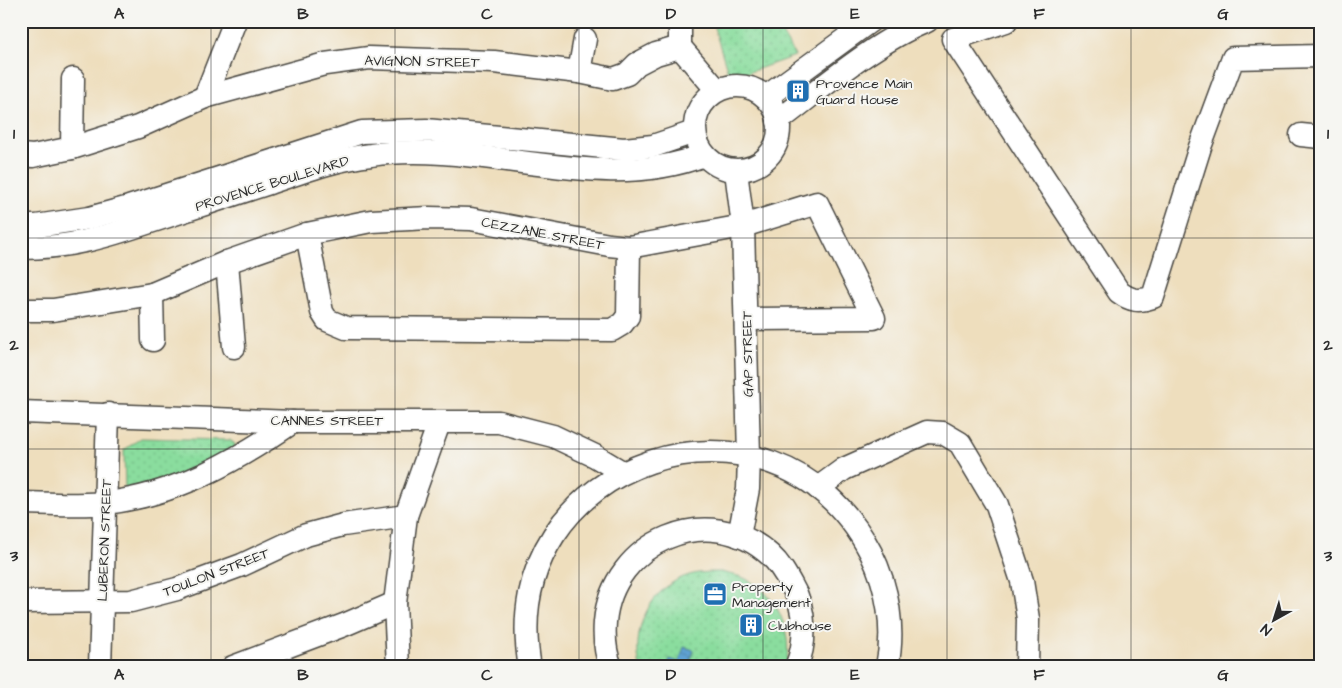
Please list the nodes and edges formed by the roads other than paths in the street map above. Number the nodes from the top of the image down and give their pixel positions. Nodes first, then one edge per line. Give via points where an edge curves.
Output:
1 (235, 21) edge
2 (680, 21) edge
3 (870, 21) edge
4 (927, 21) edge
5 (1006, 21) edge
6 (585, 39) dead end
7 (680, 47) junction
8 (1321, 56) edge
9 (579, 72) junction
10 (73, 79) dead end
11 (717, 90) junction
12 (205, 97) junction
13 (766, 98) junction
14 (778, 121) junction
15 (694, 132) junction
16 (72, 148) junction
17 (21, 155) edge
18 (704, 155) junction
19 (736, 171) junction
20 (21, 226) edge
21 (743, 226) junction
22 (307, 234) junction
23 (629, 247) junction
24 (21, 248) edge
25 (227, 262) junction
26 (152, 294) junction
27 (21, 310) edge
28 (746, 318) junction
29 (153, 340) dead end
30 (234, 347) dead end
31 (21, 412) edge
32 (108, 414) junction
33 (293, 422) junction
34 (439, 423) junction
35 (749, 456) junction
36 (622, 472) junction
37 (818, 488) junction
38 (21, 503) edge
39 (106, 503) junction
40 (406, 516) junction
41 (739, 536) junction
42 (21, 602) edge
43 (102, 603) junction
44 (395, 603) junction
45 (100, 667) edge
46 (233, 667) edge
47 (398, 667) edge
48 (530, 667) edge
49 (611, 667) edge
50 (796, 667) edge
51 (887, 667) edge
52 (1027, 667) edge

1 - 12 street
2 - 7 street
3 - 13 street
4 - 14 street via 878,48
5 - 8 street via 953,39 1119,292 1129,299 1142,301 1153,297 1200,147 1233,58
6 - 9 street
7 - 9 street, AVIGNON STREET via 656,54 614,79
7 - 11 street
9 - 12 street, AVIGNON STREET via 494,62 369,58 325,64
10 - 16 street
11 - 13 street via 743,86
11 - 15 street via 699,108
12 - 16 street, AVIGNON STREET via 138,128
13 - 14 street via 772,104
14 - 19 street via 776,145 769,156 754,167
15 - 18 street
15 - 20 street, PROVENCE BOULEVARD via 653,146 624,149 426,130 362,132 130,207 89,218
16 - 17 street, AVIGNON STREET via 33,156
18 - 19 street via 724,169
18 - 24 street, PROVENCE BOULEVARD via 682,164 618,172 412,151 371,155 328,163 84,243
19 - 21 street, GAP STREET
21 - 23 street, CEZZANE STREET
21 - 28 street, GAP STREET
21 - 28 street, CEZZANE STREET via 817,203 874,318
22 - 23 street, CEZZANE STREET via 372,221 471,219
22 - 23 street via 322,312 327,320 346,328 612,330 628,316
22 - 25 street, CEZZANE STREET
25 - 26 street, CEZZANE STREET
25 - 30 street
26 - 27 street, CEZZANE STREET via 53,310
26 - 29 street
28 - 35 street, GAP STREET
31 - 32 street, CANNES STREET
32 - 33 street, CANNES STREET
32 - 39 street, LUBERON STREET
33 - 34 street, CANNES STREET via 380,420
33 - 39 street via 249,452 179,486
34 - 36 street, CANNES STREET via 499,422 553,436
34 - 40 street
35 - 36 street via 688,452 645,462
35 - 37 street via 773,463
35 - 41 street, GAP STREET via 748,489
36 - 48 street via 579,504 547,547 530,598 527,624
37 - 51 street via 862,535 876,564 886,594 890,626
37 - 52 street via 844,470 927,432 942,433 960,443 997,505 1020,572 1028,619
38 - 39 street
39 - 43 street, LUBERON STREET
40 - 43 street, TOULON STREET via 375,519 315,533 242,566 177,589 131,601
40 - 44 street
41 - 49 street via 716,530 692,530 663,538 637,554 618,578 606,605 604,635
41 - 50 street via 769,554 797,594 804,625 801,657
42 - 43 street, TOULON STREET
43 - 45 street, LUBERON STREET
44 - 46 street
44 - 47 street

